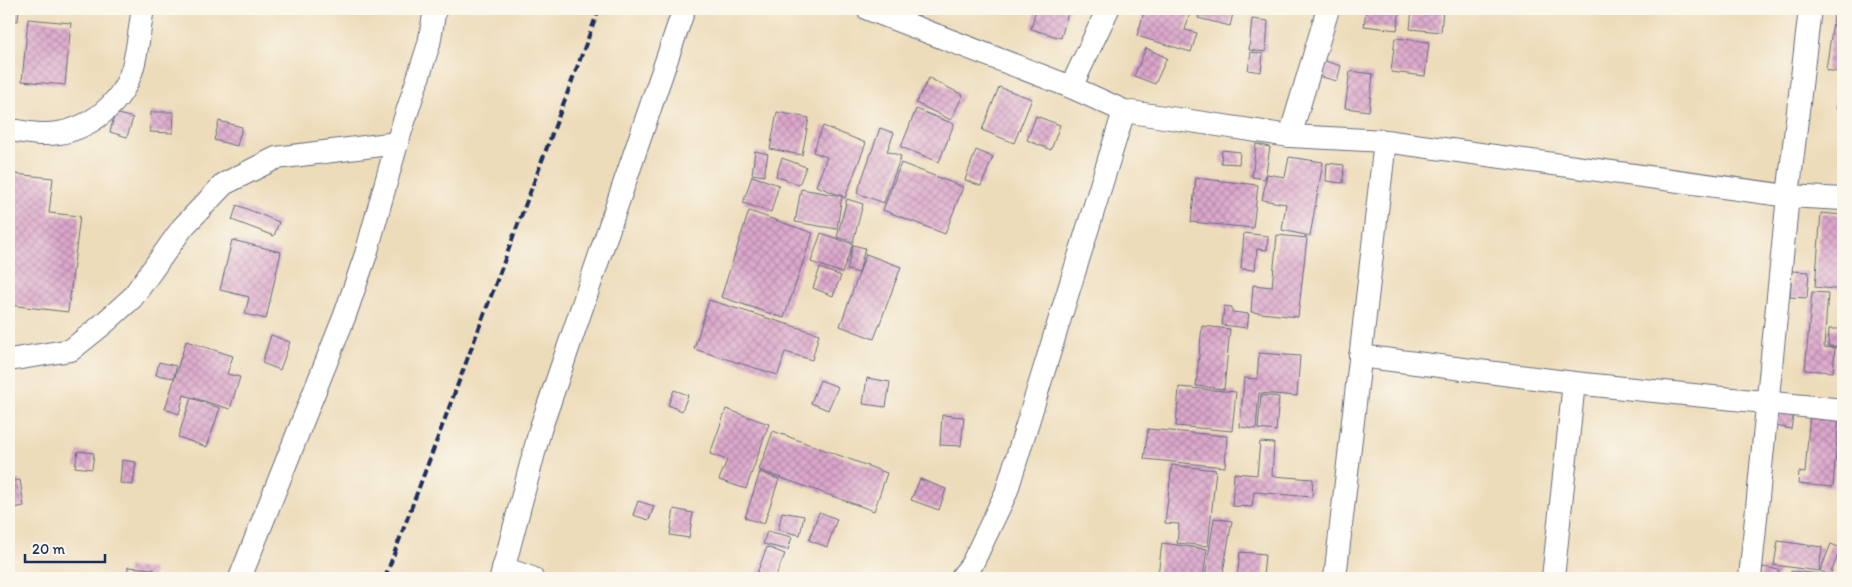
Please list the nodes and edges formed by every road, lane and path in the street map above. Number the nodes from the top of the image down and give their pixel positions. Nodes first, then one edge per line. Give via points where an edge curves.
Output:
1 (143, 9) edge
2 (435, 9) edge
3 (684, 9) edge
4 (868, 9) edge
5 (1108, 9) edge
6 (1328, 9) edge
7 (1810, 9) edge
8 (1071, 87) junction
9 (1124, 111) junction
10 (9, 130) edge
11 (1290, 136) junction
12 (1385, 141) junction
13 (397, 143) junction
14 (1788, 196) junction
15 (1843, 199) edge
16 (1360, 356) junction
17 (9, 360) edge
18 (1574, 383) junction
19 (1768, 402) junction
20 (1843, 410) edge
21 (502, 573) edge
22 (240, 578) edge
23 (532, 578) edge
24 (961, 578) edge
25 (1335, 578) edge
26 (1553, 578) edge
27 (1750, 578) edge

1 - 10 street via 131,73 123,90 97,118 62,132 43,134
2 - 13 street via 429,44
3 - 21 street via 540,430
4 - 8 street
5 - 8 street
6 - 11 street
7 - 14 street
8 - 9 street
9 - 11 street
9 - 24 street via 1006,493 972,564
11 - 12 street
12 - 14 street
12 - 16 street
13 - 17 street via 276,158 224,184 183,227 132,298 102,325 71,350
13 - 22 street via 345,315
14 - 15 street
14 - 19 street
16 - 18 street
16 - 25 street
18 - 19 street
18 - 26 street
19 - 20 street
19 - 27 street
21 - 23 street

